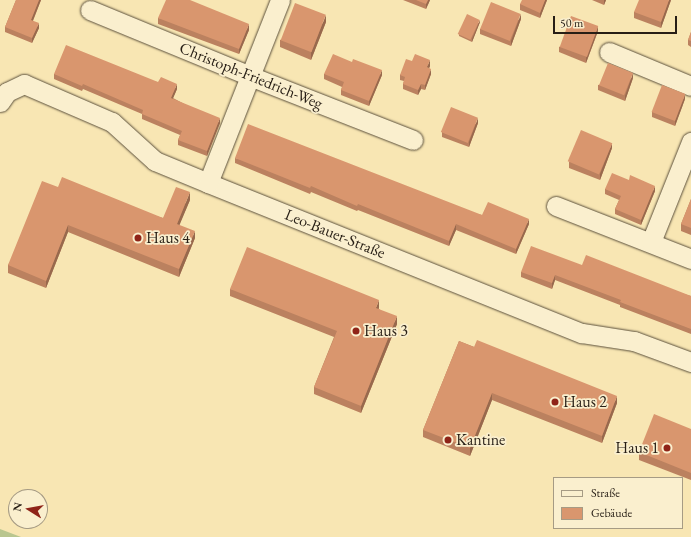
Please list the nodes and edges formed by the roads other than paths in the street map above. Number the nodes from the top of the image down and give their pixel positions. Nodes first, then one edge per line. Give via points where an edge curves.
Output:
1 (280, 0) edge
2 (90, 10) dead end
3 (609, 52) dead end
4 (250, 76) junction
5 (691, 86) edge
6 (0, 102) edge
7 (413, 140) dead end
8 (691, 142) edge
9 (208, 183) junction
10 (556, 206) dead end
11 (651, 242) junction
12 (691, 259) edge
13 (691, 362) edge

1 - 4 street
2 - 4 street, Christoph-Friedrich-Weg
3 - 5 street
4 - 7 street, Christoph-Friedrich-Weg
4 - 9 street
6 - 9 street, Leo-Bauer-Straße via 7,92 24,84 112,122 156,160
8 - 11 street
9 - 13 street, Leo-Bauer-Straße via 582,332 634,341
10 - 11 street
11 - 12 street

